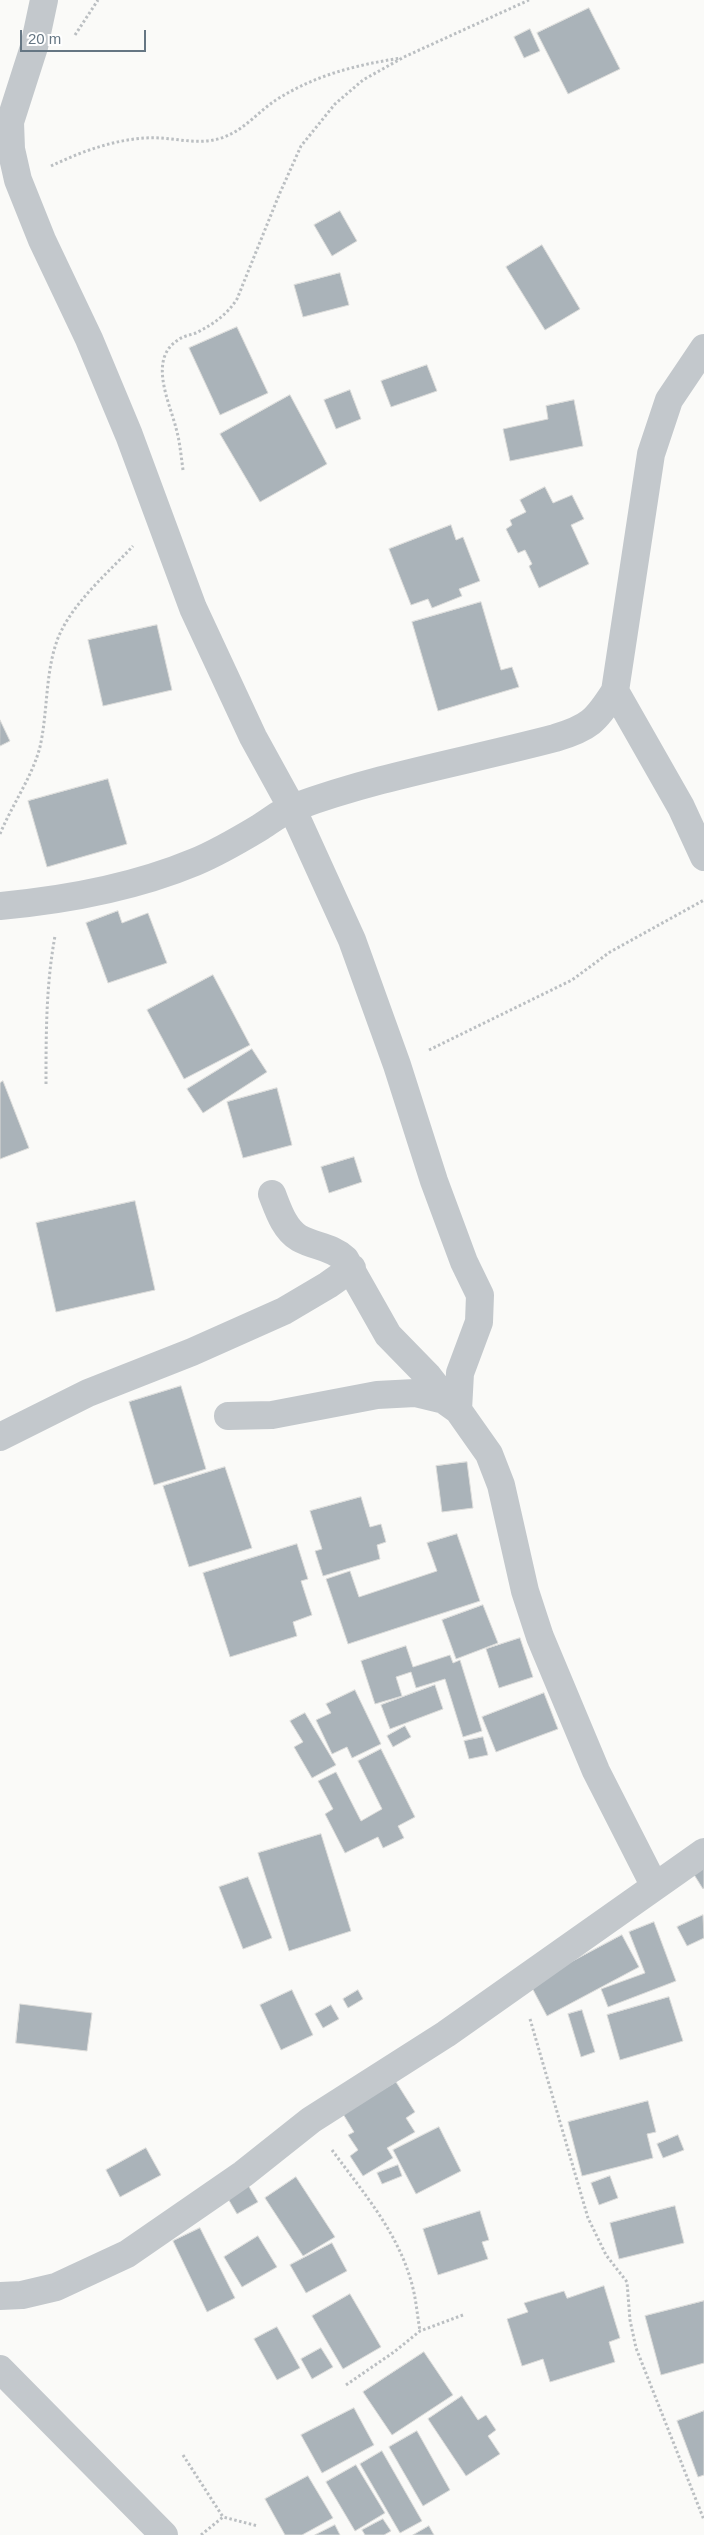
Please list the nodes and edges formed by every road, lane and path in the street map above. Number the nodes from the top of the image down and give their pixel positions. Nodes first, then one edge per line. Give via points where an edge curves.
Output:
1 (44, 0) edge
2 (530, 0) edge
3 (404, 57) junction
4 (18, 180) junction
5 (704, 348) edge
6 (183, 472) dead end
7 (159, 518) junction
8 (615, 691) junction
9 (292, 808) junction
10 (0, 834) edge
11 (704, 857) edge
12 (63, 896) junction
13 (704, 900) edge
14 (0, 906) edge
15 (397, 1064) junction
16 (46, 1084) dead end
17 (272, 1194) dead end
18 (352, 1268) junction
19 (454, 1406) junction
20 (228, 1416) dead end
21 (0, 1437) edge
22 (704, 1852) edge
23 (654, 1885) junction
24 (519, 1982) junction
25 (311, 2120) junction
26 (0, 2296) edge
27 (463, 2316) dead end
28 (420, 2330) junction
29 (0, 2369) edge
30 (346, 2385) dead end
31 (183, 2455) dead end
32 (222, 2517) junction
33 (704, 2520) edge
34 (258, 2526) dead end
35 (164, 2535) edge
36 (200, 2535) edge

1 - 4 street via 34,47 10,122 11,148
2 - 3 path
3 - 4 path via 356,65 304,85 276,100 225,137 208,142 126,140 64,160
3 - 6 path via 363,80 335,104 302,146 245,281 227,314 168,347 162,373 180,444
4 - 7 street via 42,240 89,339
5 - 8 street via 669,400 651,454
7 - 9 street via 193,608 253,737
7 - 10 path via 90,591 58,637 39,750
8 - 9 street via 599,717 578,732 366,784
8 - 11 street via 681,807
9 - 12 street via 195,862 128,884
9 - 15 street via 352,940
12 - 14 street
12 - 16 path via 49,967
13 - 15 path via 610,952 572,980
15 - 19 street via 434,1181 480,1295 479,1322 460,1373
17 - 18 street via 291,1232 298,1238 337,1252
18 - 19 street via 388,1335
18 - 21 street via 284,1311 88,1393
19 - 20 street via 414,1393 377,1395 300,1411
19 - 23 street via 489,1454 501,1485 525,1591 540,1637 596,1770
22 - 23 street
23 - 24 street
24 - 25 street via 446,2034
24 - 33 path via 588,2218 606,2255 627,2282 636,2348
25 - 26 street via 243,2174 127,2254 56,2287 22,2295
25 - 28 path via 372,2204 396,2245 411,2281
27 - 28 path
28 - 30 path
29 - 35 street
31 - 32 path
32 - 34 path
32 - 36 path

